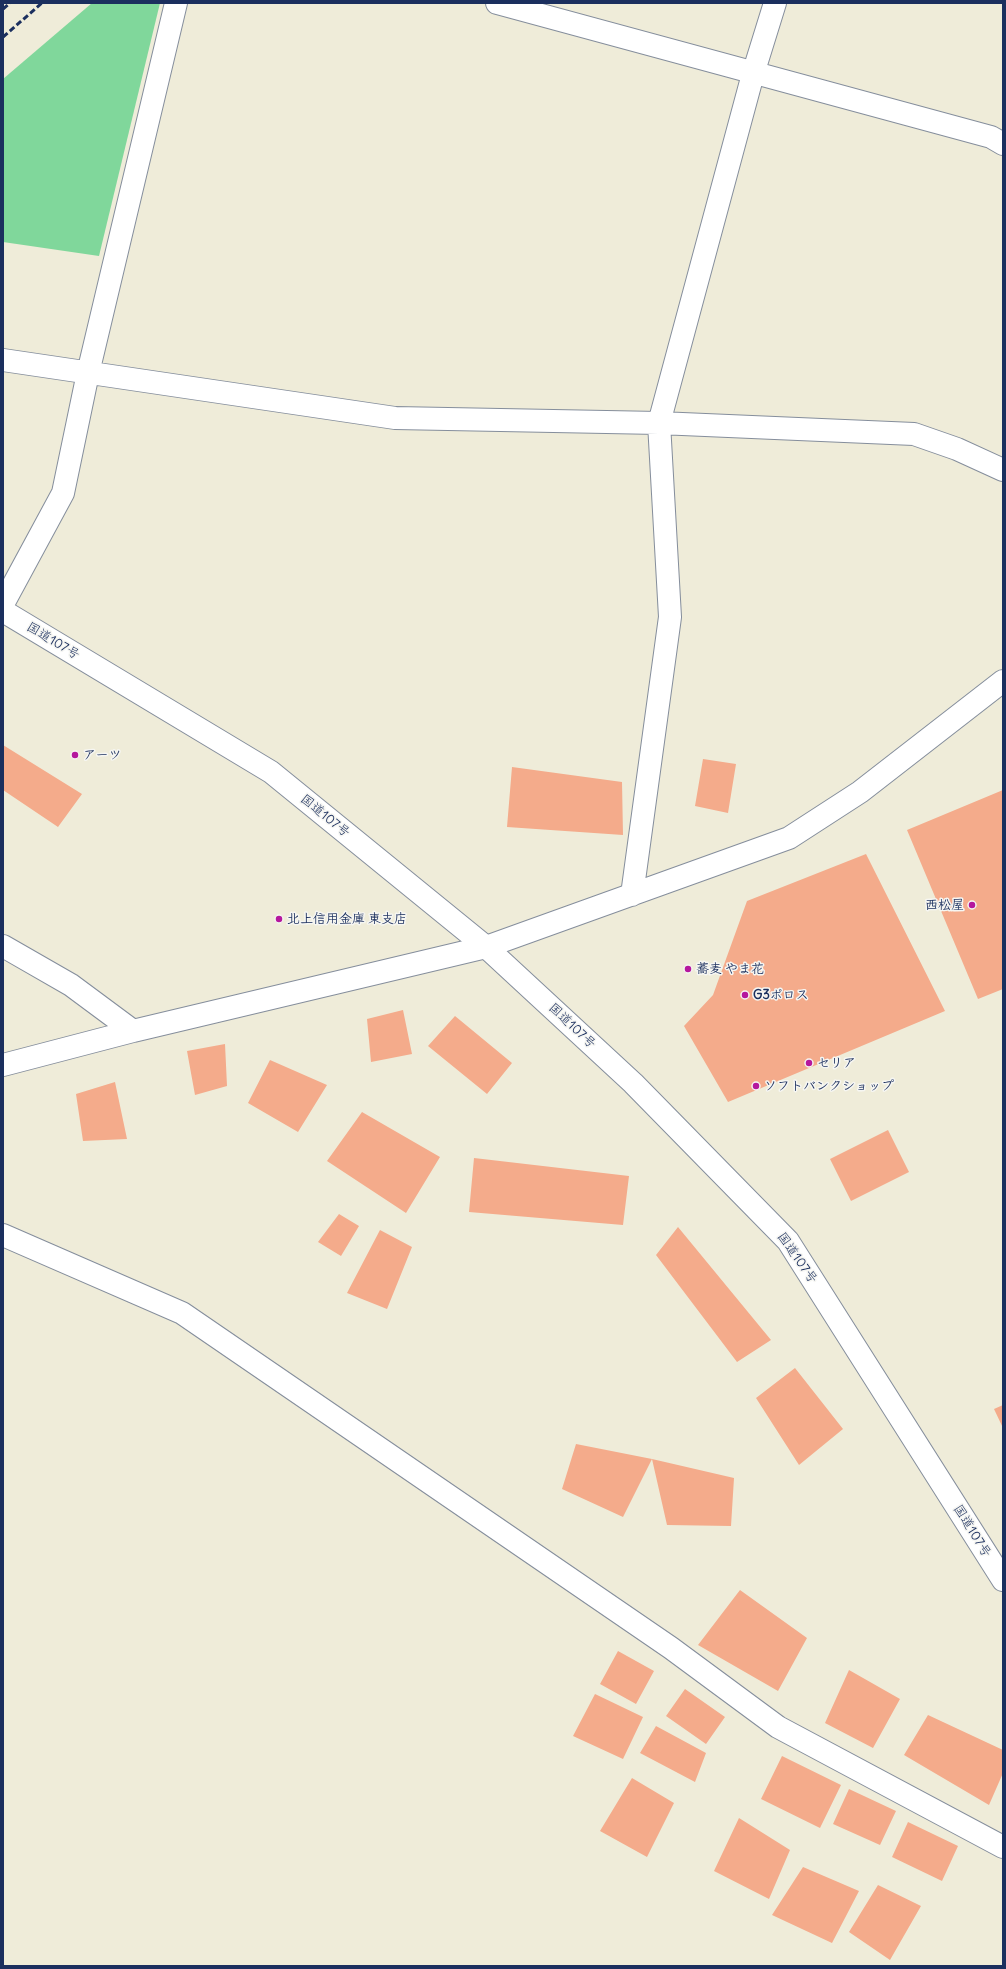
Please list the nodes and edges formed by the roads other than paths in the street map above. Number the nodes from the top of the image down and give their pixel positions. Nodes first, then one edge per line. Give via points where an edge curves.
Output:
1 (176, 3) edge
2 (498, 3) edge
3 (775, 3) edge
4 (754, 74) junction
5 (1003, 144) edge
6 (3, 360) edge
7 (88, 372) junction
8 (659, 423) junction
9 (1003, 470) edge
10 (3, 604) edge
11 (3, 611) edge
12 (1003, 682) edge
13 (632, 895) junction
14 (3, 946) edge
15 (486, 947) junction
16 (133, 1030) junction
17 (3, 1065) edge
18 (3, 1235) edge
19 (1003, 1580) edge
20 (1003, 1847) edge

1 - 7 main road
2 - 4 main road
3 - 4 main road
4 - 5 main road via 991,137
4 - 8 main road
6 - 7 main road
7 - 8 main road via 395,418
7 - 10 main road via 63,493
8 - 9 main road via 914,434 957,449
8 - 13 main road via 670,618
11 - 15 main road, 国道107号 via 271,772
12 - 13 main road via 860,792 789,838
13 - 15 main road
14 - 16 main road via 71,985
15 - 16 main road
15 - 19 main road, 国道107号 via 633,1083 788,1241
16 - 17 main road
18 - 20 main road via 182,1313 671,1648 778,1727

